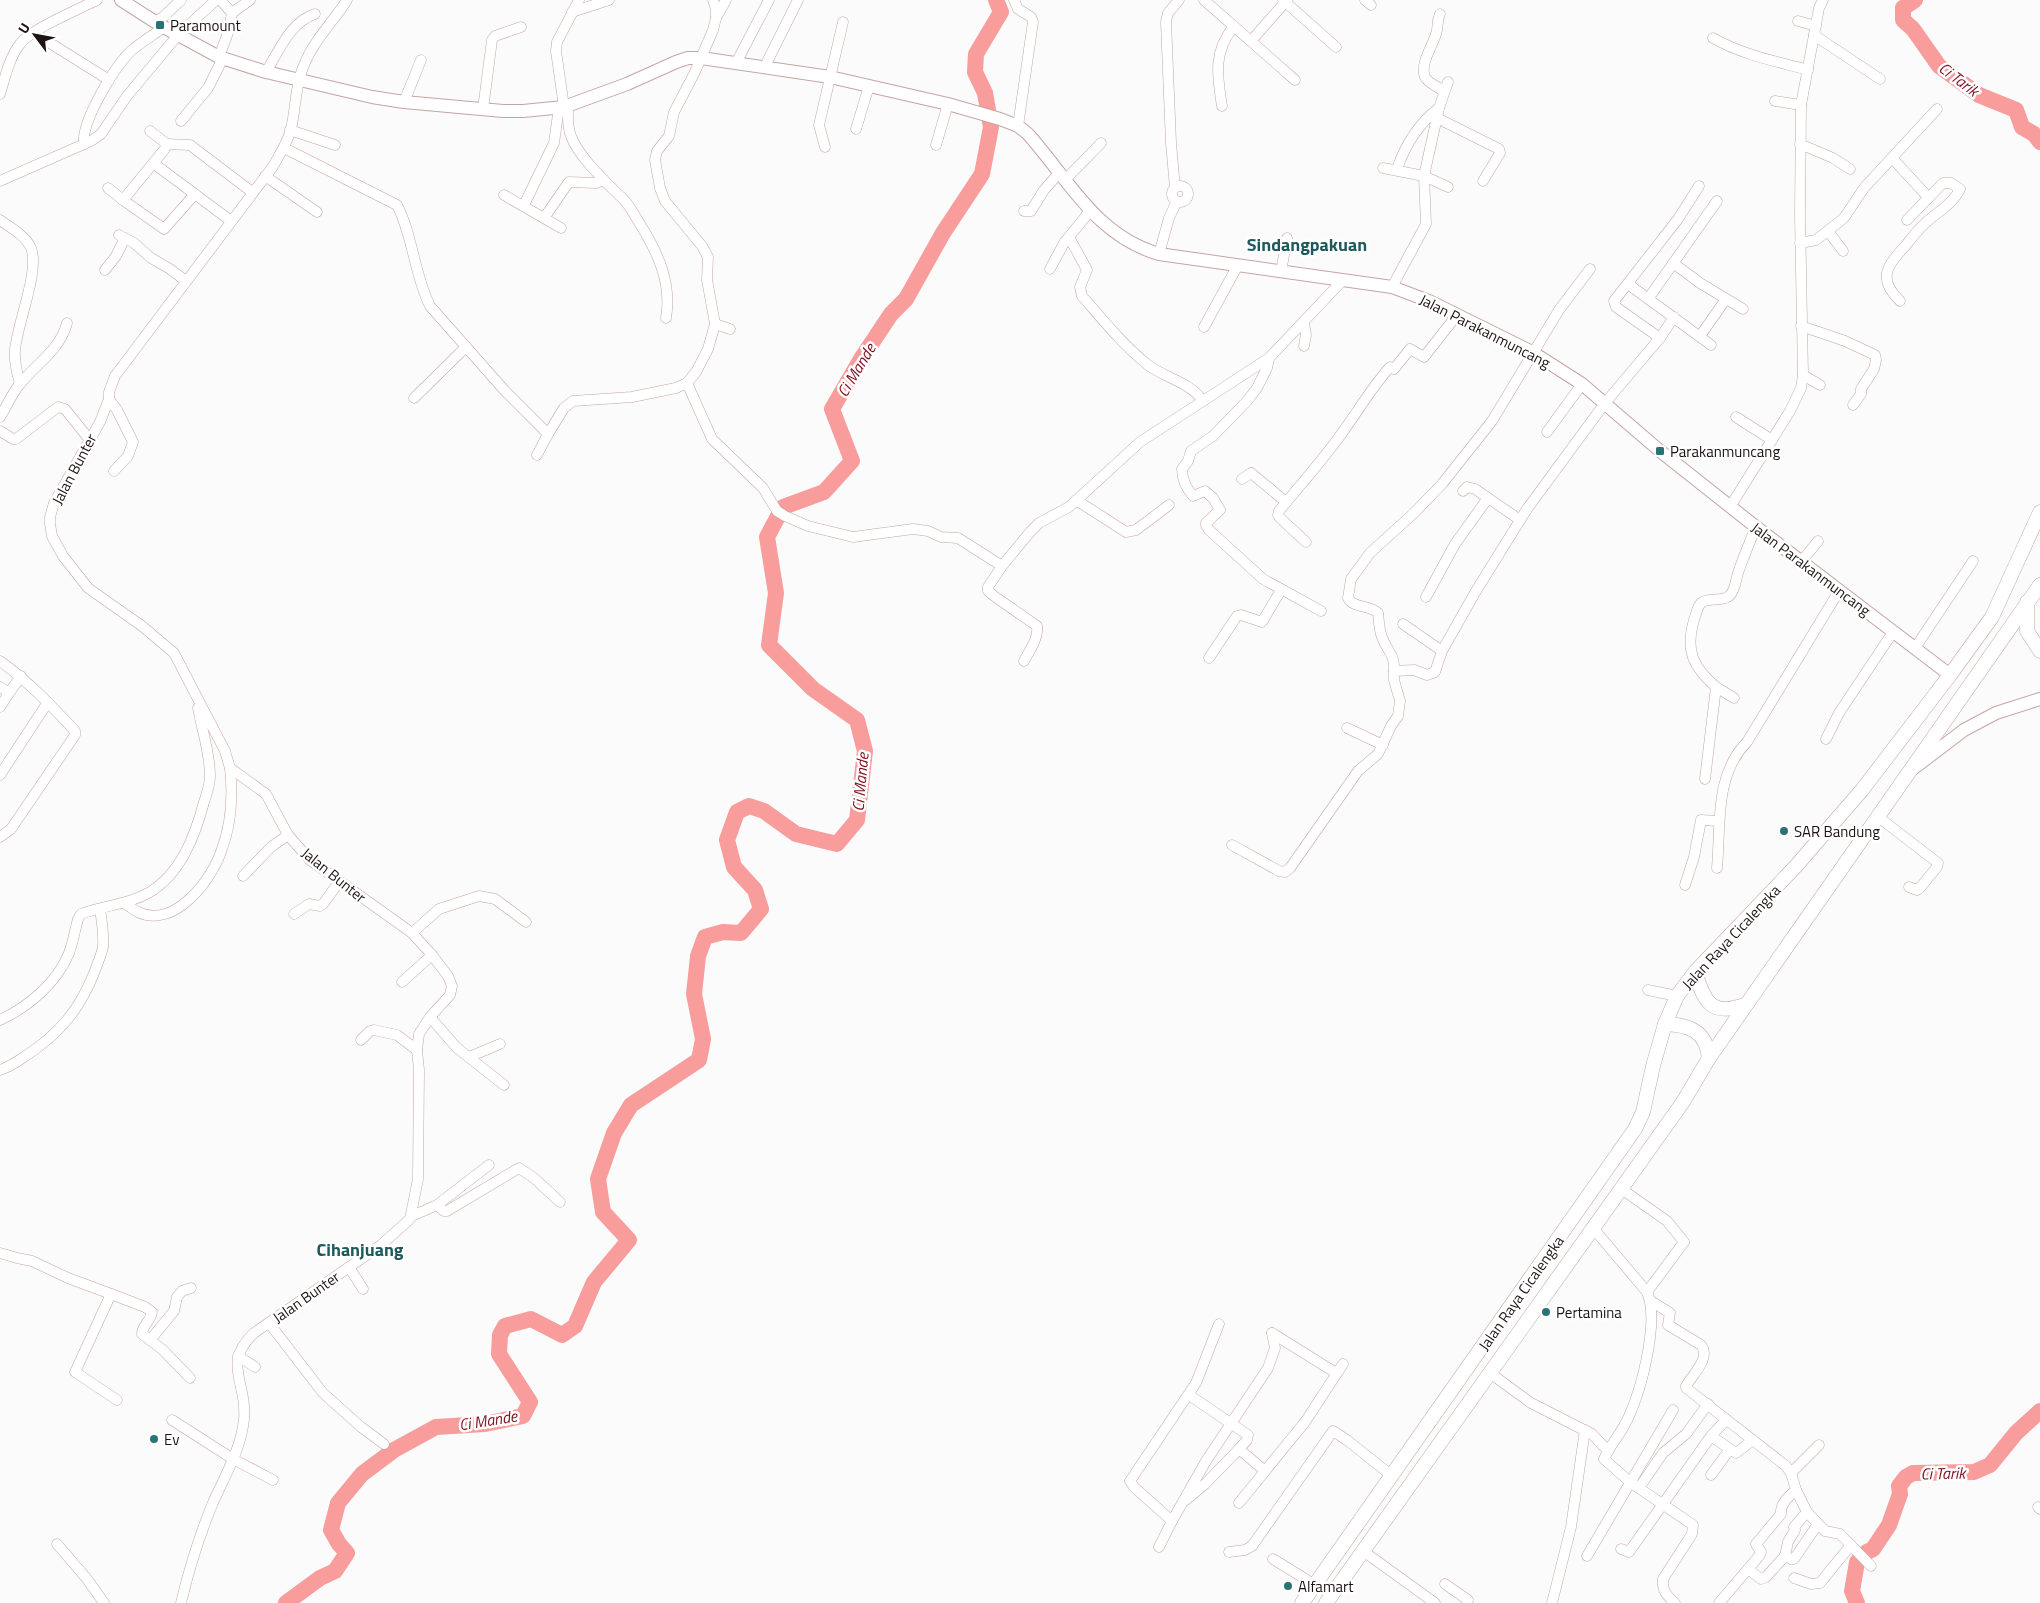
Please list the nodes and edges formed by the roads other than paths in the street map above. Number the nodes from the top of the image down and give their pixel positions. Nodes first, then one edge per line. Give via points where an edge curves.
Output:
1 (97, 0) edge
2 (121, 0) edge
3 (181, 0) edge
4 (250, 0) edge
5 (347, 0) edge
6 (578, 0) edge
7 (609, 0) edge
8 (713, 0) edge
9 (726, 0) edge
10 (769, 0) edge
11 (798, 0) edge
12 (1179, 0) edge
13 (1204, 0) edge
14 (1823, 0) edge
15 (220, 1) edge
16 (1285, 1) edge
17 (1015, 2) edge
18 (572, 12) junction
19 (232, 13) junction
20 (315, 14) dead end
21 (1440, 14) dead end
22 (716, 18) junction
23 (1798, 21) dead end
24 (843, 22) dead end
25 (159, 25) junction
26 (1234, 26) junction
27 (521, 27) dead end
28 (1815, 31) junction
29 (34, 34) junction
30 (178, 35) junction
31 (1713, 38) dead end
32 (1251, 41) junction
33 (1336, 46) dead end
34 (221, 57) junction
35 (701, 58) junction
36 (421, 60) dead end
37 (736, 63) junction
38 (5, 64) edge
39 (764, 68) junction
40 (1808, 70) junction
41 (266, 72) junction
42 (830, 77) junction
43 (298, 79) junction
44 (1880, 79) dead end
45 (109, 80) junction
46 (1295, 80) dead end
47 (869, 86) junction
48 (0, 94) edge
49 (1775, 101) dead end
50 (404, 102) junction
51 (948, 104) junction
52 (1801, 105) junction
53 (564, 106) junction
54 (1222, 106) dead end
55 (482, 109) junction
56 (1937, 109) dead end
57 (1438, 113) junction
58 (181, 121) dead end
59 (1018, 126) junction
60 (856, 129) dead end
61 (290, 130) junction
62 (150, 131) dead end
63 (1101, 143) dead end
64 (84, 144) junction
65 (167, 144) junction
66 (1800, 144) junction
67 (335, 145) dead end
68 (936, 145) dead end
69 (825, 147) dead end
70 (284, 148) junction
71 (1892, 158) junction
72 (153, 163) junction
73 (1383, 168) dead end
74 (1397, 169) junction
75 (1850, 169) dead end
76 (265, 176) junction
77 (1063, 176) junction
78 (1424, 176) junction
79 (604, 180) junction
80 (0, 181) edge
81 (1483, 181) dead end
82 (1699, 186) dead end
83 (108, 188) dead end
84 (1448, 188) dead end
85 (252, 192) junction
86 (195, 194) junction
87 (504, 195) dead end
88 (1928, 197) junction
89 (123, 200) junction
90 (1718, 202) dead end
91 (524, 206) junction
92 (1024, 211) dead end
93 (1090, 211) junction
94 (317, 212) dead end
95 (544, 218) junction
96 (0, 220) edge
97 (1907, 220) dead end
98 (231, 221) junction
99 (561, 228) dead end
100 (1828, 231) junction
101 (1069, 236) junction
102 (1287, 238) dead end
103 (1910, 240) junction
104 (1800, 243) junction
105 (1919, 247) dead end
106 (1843, 251) dead end
107 (1159, 254) junction
108 (1673, 263) junction
109 (1238, 265) junction
110 (1050, 269) dead end
111 (1590, 269) dead end
112 (105, 270) dead end
113 (1280, 272) junction
114 (186, 281) junction
115 (1342, 281) junction
116 (1628, 284) junction
117 (1392, 287) junction
118 (1648, 299) junction
119 (1726, 299) junction
120 (1900, 301) dead end
121 (1743, 309) dead end
122 (1457, 315) junction
123 (1674, 317) junction
124 (666, 318) dead end
125 (1304, 323) junction
126 (67, 324) dead end
127 (715, 324) junction
128 (1801, 326) junction
129 (1204, 327) dead end
130 (730, 329) dead end
131 (1700, 336) junction
132 (1660, 338) junction
133 (1711, 345) dead end
134 (1304, 346) dead end
135 (466, 347) junction
136 (1532, 352) junction
137 (1269, 358) junction
138 (1803, 374) junction
139 (687, 383) junction
140 (20, 384) junction
141 (1582, 384) junction
142 (1820, 385) dead end
143 (414, 398) dead end
144 (109, 400) junction
145 (1202, 400) junction
146 (1605, 403) junction
147 (1853, 405) dead end
148 (0, 417) edge
149 (1736, 417) dead end
150 (0, 431) edge
151 (1547, 432) dead end
152 (548, 434) junction
153 (89, 439) junction
154 (1772, 440) junction
155 (537, 455) dead end
156 (114, 471) dead end
157 (1242, 479) dead end
158 (1464, 491) dead end
159 (1488, 498) junction
160 (1076, 500) junction
161 (1286, 502) junction
162 (1169, 505) dead end
163 (1730, 507) junction
164 (2040, 512) edge
165 (1520, 520) junction
166 (1756, 527) junction
167 (1818, 541) dead end
168 (1306, 542) dead end
169 (1973, 561) dead end
170 (1801, 562) junction
171 (1002, 566) junction
172 (2040, 585) edge
173 (1281, 590) junction
174 (1840, 591) junction
175 (1426, 597) dead end
176 (2027, 601) junction
177 (1321, 611) dead end
178 (1403, 624) dead end
179 (1893, 632) junction
180 (1915, 648) junction
181 (1442, 651) junction
182 (2040, 651) edge
183 (1209, 658) dead end
184 (0, 661) edge
185 (1024, 661) dead end
186 (1394, 672) junction
187 (1950, 675) junction
188 (21, 676) junction
189 (0, 687) edge
190 (1716, 687) junction
191 (10, 693) junction
192 (196, 695) junction
193 (1734, 698) dead end
194 (2040, 699) edge
195 (48, 702) junction
196 (0, 707) edge
197 (1347, 728) dead end
198 (1826, 739) dead end
199 (1383, 745) junction
200 (230, 768) junction
201 (0, 775) edge
202 (1905, 776) junction
203 (1705, 780) dead end
204 (1877, 816) junction
205 (1719, 821) junction
206 (288, 835) junction
207 (0, 837) edge
208 (1232, 845) dead end
209 (1717, 868) dead end
210 (243, 876) dead end
211 (339, 882) junction
212 (1685, 885) dead end
213 (1909, 887) dead end
214 (125, 904) junction
215 (100, 909) junction
216 (294, 914) dead end
217 (526, 922) dead end
218 (412, 934) junction
219 (432, 955) junction
220 (1694, 972) junction
221 (402, 982) dead end
222 (1648, 990) dead end
223 (1677, 996) junction
224 (1748, 1004) junction
225 (430, 1017) junction
226 (0, 1020) edge
227 (1665, 1024) junction
228 (361, 1040) dead end
229 (500, 1044) dead end
230 (417, 1050) junction
231 (469, 1057) junction
232 (1709, 1058) junction
233 (0, 1070) edge
234 (504, 1084) dead end
235 (489, 1165) dead end
236 (1620, 1188) junction
237 (560, 1202) dead end
238 (437, 1205) junction
239 (412, 1216) junction
240 (1593, 1228) junction
241 (0, 1252) edge
242 (349, 1267) junction
243 (191, 1288) dead end
244 (363, 1289) dead end
245 (111, 1294) junction
246 (1649, 1297) junction
247 (269, 1323) junction
248 (1219, 1324) dead end
249 (150, 1340) junction
250 (238, 1356) junction
251 (1343, 1364) dead end
252 (254, 1367) dead end
253 (1336, 1373) junction
254 (1490, 1373) junction
255 (190, 1378) dead end
256 (1189, 1395) junction
257 (117, 1400) dead end
258 (1708, 1404) junction
259 (1673, 1410) dead end
260 (172, 1420) dead end
261 (1726, 1420) junction
262 (1231, 1422) junction
263 (1585, 1430) junction
264 (1711, 1436) junction
265 (1753, 1440) junction
266 (384, 1444) dead end
267 (1819, 1445) dead end
268 (1239, 1449) junction
269 (1730, 1449) junction
270 (1608, 1451) junction
271 (234, 1460) junction
272 (1265, 1471) junction
273 (1791, 1473) junction
274 (1711, 1475) dead end
275 (1392, 1476) junction
276 (272, 1480) dead end
277 (1635, 1485) junction
278 (1796, 1490) junction
279 (1239, 1503) dead end
280 (1662, 1503) junction
281 (1180, 1505) junction
282 (1807, 1512) junction
283 (1172, 1521) junction
284 (1818, 1524) junction
285 (57, 1544) dead end
286 (1851, 1545) junction
287 (1158, 1547) dead end
288 (1621, 1549) dead end
289 (1363, 1551) junction
290 (1229, 1552) dead end
291 (1587, 1556) dead end
292 (1785, 1556) junction
293 (1273, 1558) dead end
294 (1865, 1560) dead end
295 (1748, 1569) junction
296 (1794, 1578) dead end
297 (1445, 1584) dead end
298 (1315, 1585) junction
299 (104, 1603) edge
300 (181, 1603) edge
301 (1302, 1603) edge
302 (1326, 1603) edge
303 (1436, 1603) edge
304 (1467, 1603) edge
305 (1552, 1603) edge
306 (1675, 1603) edge
307 (1719, 1603) edge

1 - 29 street
2 - 25 main road, Jalan Parakanmuncang
3 - 25 street
4 - 19 street
5 - 43 street, Jalan Bunter via 316,42
6 - 18 street
7 - 18 street
8 - 22 street
9 - 22 street
10 - 37 street
11 - 39 street
12 - 107 street via 1168,13 1166,22 1175,188 1172,195 1177,201
13 - 26 street
14 - 28 street
15 - 19 street
15 - 30 street
16 - 32 street
16 - 33 street
17 - 59 street via 1033,22
18 - 53 street via 556,51
19 - 34 street
20 - 41 street via 307,16 291,32
21 - 57 street via 1424,74 1429,81 1446,86
22 - 35 street
23 - 28 street
24 - 42 street
25 - 30 main road, Jalan Parakanmuncang
25 - 45 street via 133,49
26 - 32 street
26 - 54 street via 1220,48 1218,61
27 - 55 street via 492,40
28 - 40 street
28 - 44 street
29 - 38 street via 20,43
29 - 45 street
30 - 34 main road, Jalan Parakanmuncang
30 - 64 street via 127,96 101,134
31 - 40 street via 1762,59
32 - 46 street
34 - 41 main road, Jalan Parakanmuncang
34 - 58 street via 208,88
35 - 37 main road, Jalan Parakanmuncang
35 - 53 main road, Jalan Parakanmuncang via 676,62 627,84
35 - 127 street via 674,112 669,136 657,151 655,160 665,201 706,252
36 - 50 street
37 - 39 main road, Jalan Parakanmuncang
38 - 48 street
39 - 42 main road, Jalan Parakanmuncang
40 - 52 street
41 - 43 main road, Jalan Parakanmuncang
42 - 47 main road, Jalan Parakanmuncang
42 - 69 street via 819,124
43 - 50 main road, Jalan Parakanmuncang
43 - 61 street, Jalan Bunter
45 - 64 street via 85,128
47 - 51 main road, Jalan Parakanmuncang
47 - 60 street
49 - 52 street
50 - 55 main road, Jalan Parakanmuncang
51 - 59 main road, Jalan Parakanmuncang
51 - 68 street
52 - 66 street
53 - 55 main road, Jalan Parakanmuncang via 523,112
53 - 79 street via 572,139
53 - 91 street via 554,143
56 - 71 street
57 - 74 street via 1428,117 1415,134
57 - 78 street
57 - 81 street via 1499,149 1500,153
59 - 77 main road, Jalan Parakanmuncang
61 - 67 street
61 - 70 street, Jalan Bunter
62 - 65 street
63 - 77 street
64 - 80 street
65 - 72 street
65 - 85 street via 190,145
66 - 75 street via 1828,155
66 - 104 street
70 - 76 street, Jalan Bunter
70 - 135 street via 397,205 403,216 423,292 430,306
71 - 88 street
71 - 100 street via 1864,188 1844,218
72 - 86 street
72 - 89 street
73 - 74 street
74 - 78 street
76 - 85 street, Jalan Bunter
76 - 94 street
77 - 92 street via 1044,190 1031,210
77 - 93 main road, Jalan Parakanmuncang
78 - 84 street
78 - 117 street via 1426,224
79 - 95 street via 596,183 569,182
79 - 124 street via 627,204 664,270 668,293
82 - 116 street
83 - 89 street
85 - 98 street, Jalan Bunter
86 - 89 street via 164,229
86 - 98 street
87 - 91 street
88 - 97 street
88 - 103 street via 1943,182 1960,188 1945,208
90 - 108 street
91 - 95 street
93 - 101 street
93 - 107 main road, Jalan Parakanmuncang via 1120,237
95 - 99 street
96 - 140 street via 23,237 32,254 31,278 15,348
98 - 114 street, Jalan Bunter
100 - 104 street via 1816,240
100 - 106 street
101 - 110 street
101 - 145 street via 1087,270 1080,287 1082,296 1131,351
102 - 113 street
103 - 105 street
103 - 120 street via 1887,270 1890,291
104 - 128 street
107 - 109 main road, Jalan Parakanmuncang
108 - 118 street
108 - 119 street
109 - 113 main road, Jalan Parakanmuncang
109 - 129 street
111 - 136 street via 1558,310
112 - 114 street via 116,256 122,236
113 - 115 main road, Jalan Parakanmuncang
114 - 144 street, Jalan Bunter via 115,376
115 - 117 main road, Jalan Parakanmuncang
115 - 125 street
116 - 118 street
116 - 132 street via 1614,304
117 - 122 main road, Jalan Parakanmuncang
118 - 123 street
119 - 121 street
119 - 131 street
122 - 136 main road, Jalan Parakanmuncang
122 - 161 street via 1424,357 1410,349 1394,369 1390,367
123 - 131 street
123 - 132 street
125 - 134 street
125 - 137 street
126 - 140 street via 50,355
127 - 130 street
127 - 139 street via 706,356
128 - 138 street
128 - 147 street via 1875,355 1874,369
131 - 133 street
132 - 146 street
135 - 143 street
135 - 152 street
136 - 141 main road, Jalan Parakanmuncang
136 - 186 street via 1492,420 1442,484 1370,553 1350,579 1348,598 1353,604 1369,607 1378,613 1383,640 1392,652
137 - 145 street
137 - 173 street via 1257,388 1213,436 1191,451 1182,476 1193,496 1205,491 1220,508 1206,527 1248,567
138 - 142 street
138 - 154 street via 1798,397
139 - 152 street via 632,397 573,401 564,408
139 - 171 street via 712,440 767,492 781,513 808,526 853,537 913,529 958,538
140 - 148 street
141 - 146 main road, Jalan Parakanmuncang
141 - 151 street
144 - 153 street, Jalan Bunter
144 - 156 street via 133,442 128,456
145 - 160 street via 1140,442
146 - 163 main road, Jalan Parakanmuncang
146 - 165 street
149 - 154 street
150 - 153 street via 12,439 16,438 54,409 62,407
152 - 155 street
153 - 192 street, Jalan Bunter via 54,503 50,517 52,536 88,588 174,653
154 - 163 street
157 - 161 street via 1251,473
158 - 159 street via 1470,487
159 - 165 street
159 - 175 street via 1455,544
160 - 162 street via 1126,532 1136,530
160 - 171 street via 1040,523
161 - 168 street via 1278,515
163 - 166 main road, Jalan Parakanmuncang
164 - 187 highway, Jalan Raya Cicalengka via 1992,617
165 - 181 street
166 - 170 main road, Jalan Parakanmuncang
166 - 190 street via 1733,590 1729,596 1701,603 1690,634 1696,667
167 - 170 street
169 - 180 street
170 - 174 main road, Jalan Parakanmuncang
171 - 185 street via 988,591 1037,626 1034,642
172 - 176 highway, Jalan Raya Cicalengka
173 - 177 street
173 - 183 street via 1262,622 1237,616
174 - 179 main road, Jalan Parakanmuncang
174 - 205 street via 1747,742 1733,759 1724,784
176 - 182 highway via 2027,631
176 - 202 highway, Jalan Raya Cicalengka
178 - 181 street
179 - 180 main road, Jalan Parakanmuncang
179 - 198 street via 1839,713
180 - 187 main road, Jalan Parakanmuncang
181 - 186 street via 1437,668 1431,674 1406,670
184 - 188 street
186 - 199 street via 1400,712
187 - 220 highway, Jalan Raya Cicalengka via 1820,839
188 - 191 street
188 - 195 street
189 - 191 street
190 - 193 street
190 - 203 street
191 - 196 street
192 - 200 street, Jalan Bunter via 225,751
192 - 214 street via 210,776 199,822 174,870 149,892
194 - 202 main road via 1996,713 1964,730
195 - 201 street
195 - 207 street via 75,731 74,737 11,829
197 - 199 street
199 - 208 street via 1376,757 1358,771 1285,872
200 - 206 street, Jalan Bunter via 266,794
200 - 214 street via 231,806 222,849 215,867 197,893 174,910 157,915 139,913
202 - 204 highway, Jalan Raya Cicalengka
204 - 213 street via 1938,863 1920,889
204 - 224 highway, Jalan Raya Cicalengka
205 - 209 street
205 - 212 street via 1701,820
206 - 210 street via 271,847
206 - 211 street, Jalan Bunter via 310,860
211 - 216 street via 323,904 309,904
211 - 218 street, Jalan Bunter
214 - 215 street
215 - 226 street via 79,917 68,956 53,981 20,1009
215 - 233 street via 102,949 87,990 73,1015 41,1046
217 - 218 street via 495,899 479,896 439,908
218 - 219 street, Jalan Bunter
219 - 221 street
219 - 225 street, Jalan Bunter via 452,986 450,995
220 - 223 highway, Jalan Raya Cicalengka
220 - 224 highway via 1704,998 1712,1007 1735,1008
222 - 223 street
223 - 227 highway, Jalan Raya Cicalengka
224 - 232 highway, Jalan Raya Cicalengka
225 - 230 street, Jalan Bunter via 419,1034
225 - 231 street
227 - 232 highway via 1681,1025 1698,1033 1706,1042
227 - 275 highway, Jalan Raya Cicalengka via 1643,1112 1635,1129
228 - 230 street via 374,1030 397,1035
229 - 231 street
230 - 239 street, Jalan Bunter via 418,1179
231 - 234 street
232 - 236 highway, Jalan Raya Cicalengka via 1683,1102
235 - 238 street
236 - 240 highway, Jalan Raya Cicalengka
236 - 246 street via 1667,1221 1684,1242
237 - 238 street via 519,1168 447,1211
238 - 239 street
239 - 242 street, Jalan Bunter via 399,1230
240 - 246 street
240 - 254 highway, Jalan Raya Cicalengka
241 - 245 street via 32,1261
242 - 244 street
242 - 247 street, Jalan Bunter
243 - 249 street via 177,1297 174,1311
245 - 249 street via 152,1312 142,1331
245 - 257 street via 74,1372
246 - 258 street via 1670,1312 1668,1325 1702,1345 1705,1358 1686,1386
246 - 270 street via 1650,1333 1639,1392 1624,1426
247 - 250 street, Jalan Bunter via 241,1346
247 - 266 street via 323,1393
248 - 256 street
249 - 255 street
250 - 252 street
250 - 271 street via 236,1365 244,1419
251 - 253 street
253 - 262 street via 1272,1333 1275,1348 1272,1360
253 - 272 street via 1305,1422
254 - 263 street via 1531,1402
254 - 289 highway, Jalan Raya Cicalengka
256 - 262 street
256 - 283 street via 1130,1481
258 - 261 street
258 - 277 street via 1686,1434 1663,1453
259 - 277 street
260 - 271 street
261 - 264 street
261 - 265 street
262 - 268 street via 1248,1435
262 - 281 street
263 - 270 street
263 - 305 street via 1571,1527
264 - 269 street
264 - 280 street
265 - 269 street via 1738,1453
265 - 273 street
267 - 273 street
268 - 272 street
268 - 281 street via 1206,1484
269 - 274 street
270 - 277 street via 1604,1459 1606,1462
271 - 276 street
271 - 300 street via 198,1540
272 - 279 street
273 - 278 street
275 - 290 street via 1333,1431 1252,1546
275 - 298 highway, Jalan Raya Cicalengka
277 - 280 street
277 - 291 street via 1608,1518
278 - 282 street
278 - 295 street via 1784,1501 1781,1514 1756,1544 1761,1553
280 - 288 street via 1629,1552
280 - 306 street via 1694,1528 1663,1579 1664,1592
281 - 283 street
282 - 284 street
282 - 292 street via 1794,1527
283 - 287 street
284 - 286 street via 1825,1531 1840,1534
284 - 292 street via 1794,1558
285 - 299 street
286 - 294 street
286 - 296 street via 1820,1583 1810,1584
289 - 302 highway, Jalan Raya Cicalengka
289 - 303 street
292 - 295 street via 1766,1577 1761,1578
293 - 298 street
295 - 307 street
297 - 304 street via 1468,1600
298 - 301 highway, Jalan Raya Cicalengka

